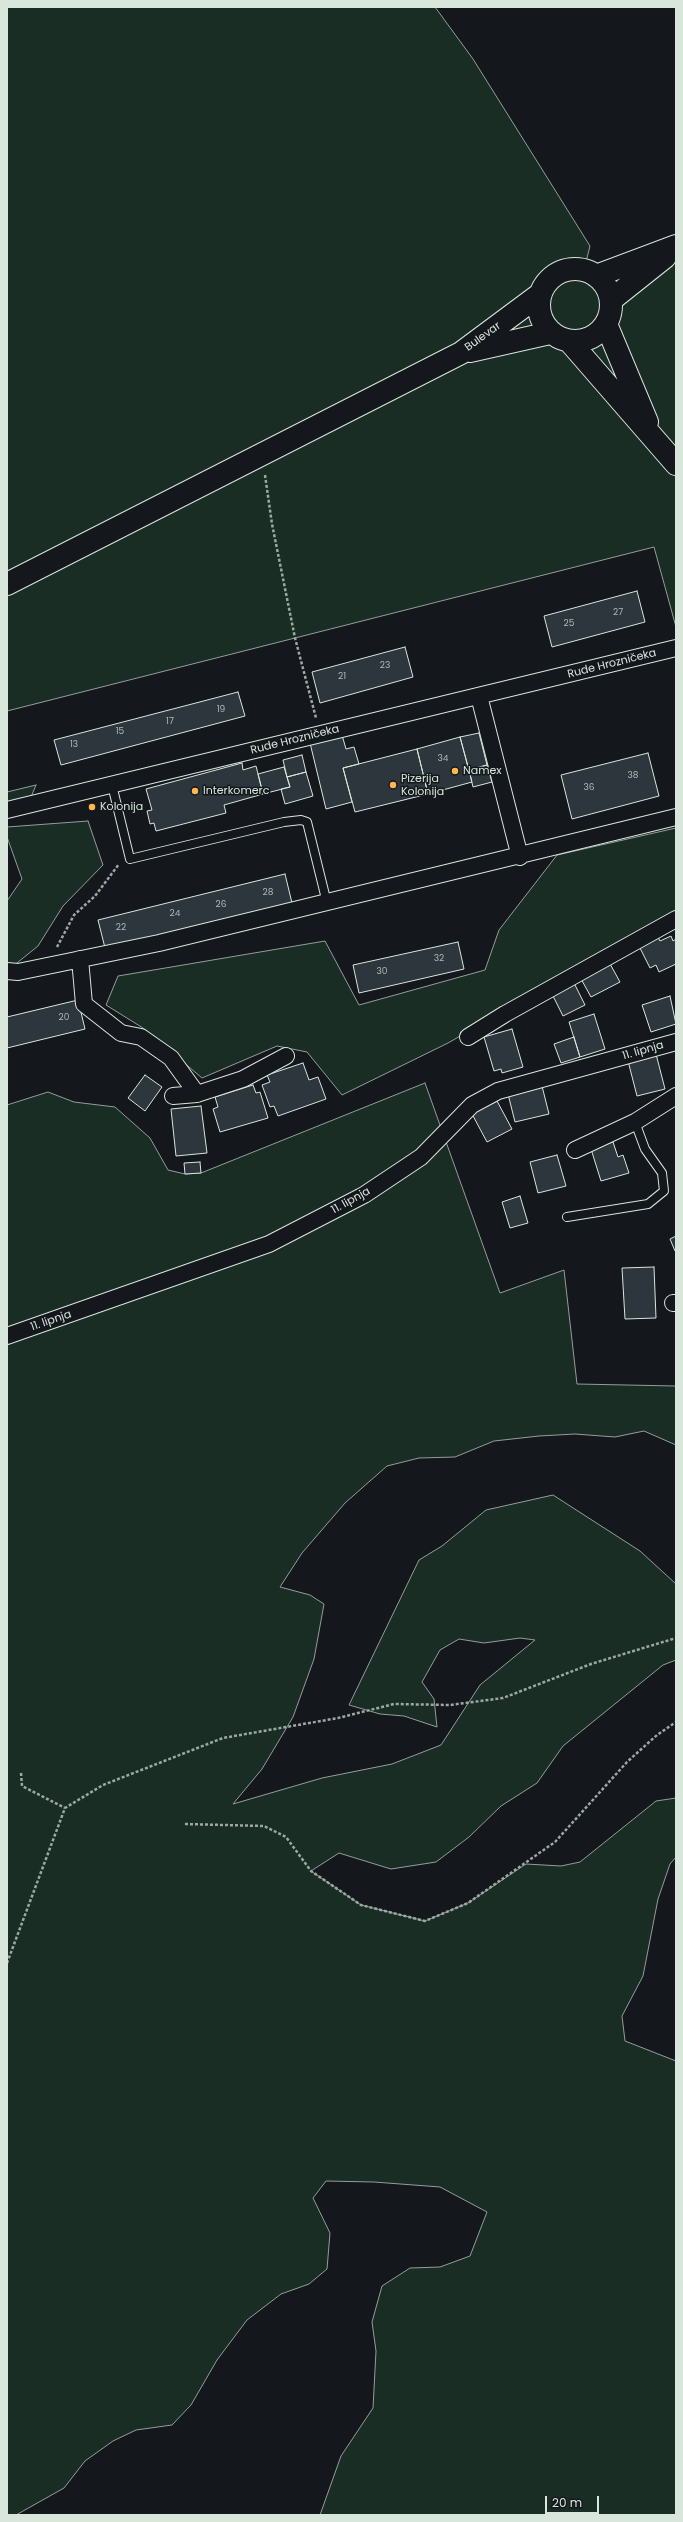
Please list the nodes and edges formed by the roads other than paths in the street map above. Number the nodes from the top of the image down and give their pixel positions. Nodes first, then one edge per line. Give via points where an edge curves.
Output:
1 (676, 247) edge
2 (596, 276) junction
3 (539, 296) junction
4 (611, 300) junction
5 (606, 324) junction
6 (560, 337) junction
7 (461, 353) junction
8 (653, 436) junction
9 (676, 464) edge
10 (7, 584) edge
11 (676, 648) edge
12 (478, 696) junction
13 (112, 784) junction
14 (7, 810) edge
15 (676, 817) edge
16 (520, 857) junction
17 (327, 903) junction
18 (676, 919) edge
19 (80, 959) junction
20 (7, 971) edge
21 (468, 1037) dead end
22 (676, 1042) edge
23 (286, 1056) dead end
24 (197, 1094) junction
25 (174, 1096) dead end
26 (676, 1096) edge
27 (634, 1122) junction
28 (575, 1150) dead end
29 (567, 1217) dead end
30 (7, 1336) edge

1 - 2 main road
1 - 4 main road
2 - 3 main road via 584,270 570,269 556,274 546,283
2 - 4 main road via 606,286
3 - 6 main road via 538,309 542,322
3 - 7 main road, Bulevar
4 - 5 main road via 610,315
5 - 6 main road via 597,335 584,341
5 - 8 main road
6 - 7 main road, Bulevar
6 - 8 main road
7 - 10 main road via 263,456
8 - 9 main road
11 - 12 street, Rude Hrozničeka
12 - 13 street, Rude Hrozničeka
12 - 16 street
13 - 14 street, Rude Hrozničeka
13 - 17 lane via 130,859 301,820 307,822
15 - 16 street
16 - 17 street
17 - 19 street via 159,944
18 - 21 street
19 - 20 street via 18,972
19 - 24 street via 84,1004 120,1033 141,1037 171,1058
22 - 30 street, 11. lipnja via 498,1091 472,1105 436,1143 408,1166 364,1195 269,1244
23 - 24 street via 243,1079
24 - 25 street
26 - 27 street
27 - 28 street
27 - 29 lane via 645,1149 662,1174 664,1191 648,1204

